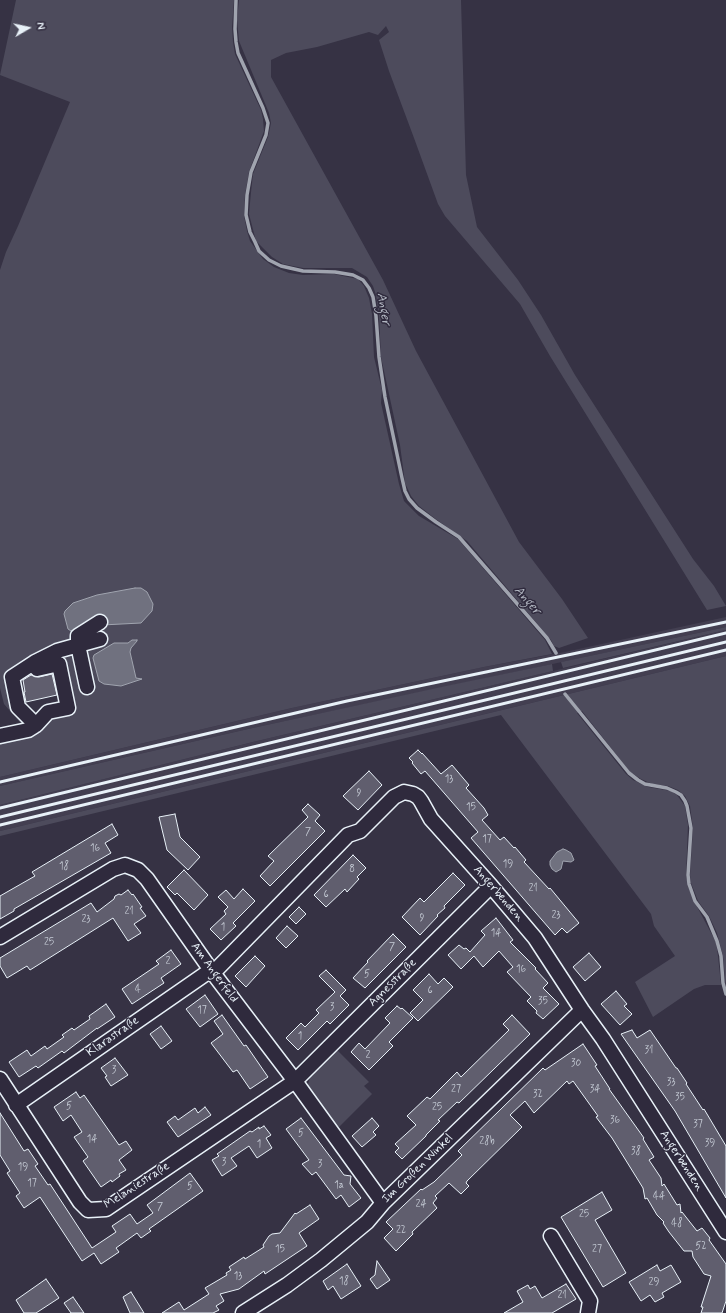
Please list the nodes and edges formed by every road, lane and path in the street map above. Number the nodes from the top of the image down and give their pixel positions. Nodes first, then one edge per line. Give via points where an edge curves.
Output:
1 (100, 622) dead end
2 (100, 639) dead end
3 (78, 645) junction
4 (35, 662) junction
5 (87, 687) dead end
6 (32, 727) junction
7 (0, 736) edge
8 (491, 886) junction
9 (0, 937) edge
10 (212, 971) junction
11 (582, 1010) junction
12 (0, 1079) edge
13 (295, 1081) junction
14 (16, 1104) junction
15 (383, 1203) junction
16 (726, 1232) edge
17 (551, 1236) dead end
18 (243, 1313) edge
19 (588, 1313) edge

1 - 3 street via 78,636
2 - 3 street
3 - 4 street via 56,651
3 - 5 street
4 - 6 street via 12,677 18,707
4 - 6 street via 37,669 59,664 68,708 48,712
6 - 7 street
8 - 10 street, Angerbenden via 431,819 418,797 404,792 394,797 360,831 348,835
8 - 11 street, Angerbenden via 535,938
8 - 13 street, Agnesstraße
9 - 10 street, Am Angerfeld via 113,869 125,866 138,870 147,879
10 - 13 street, Am Angerfeld
10 - 14 street, Klarastraße
11 - 15 street, Im Großen Winkel
11 - 16 street, Angerbenden
12 - 14 street, Melaniestraße
13 - 14 street, Melaniestraße via 106,1209 96,1210 88,1210 80,1202
13 - 15 street, Am Angerfeld
15 - 18 street, Im Großen Winkel via 367,1222 321,1260
17 - 19 street via 590,1301

